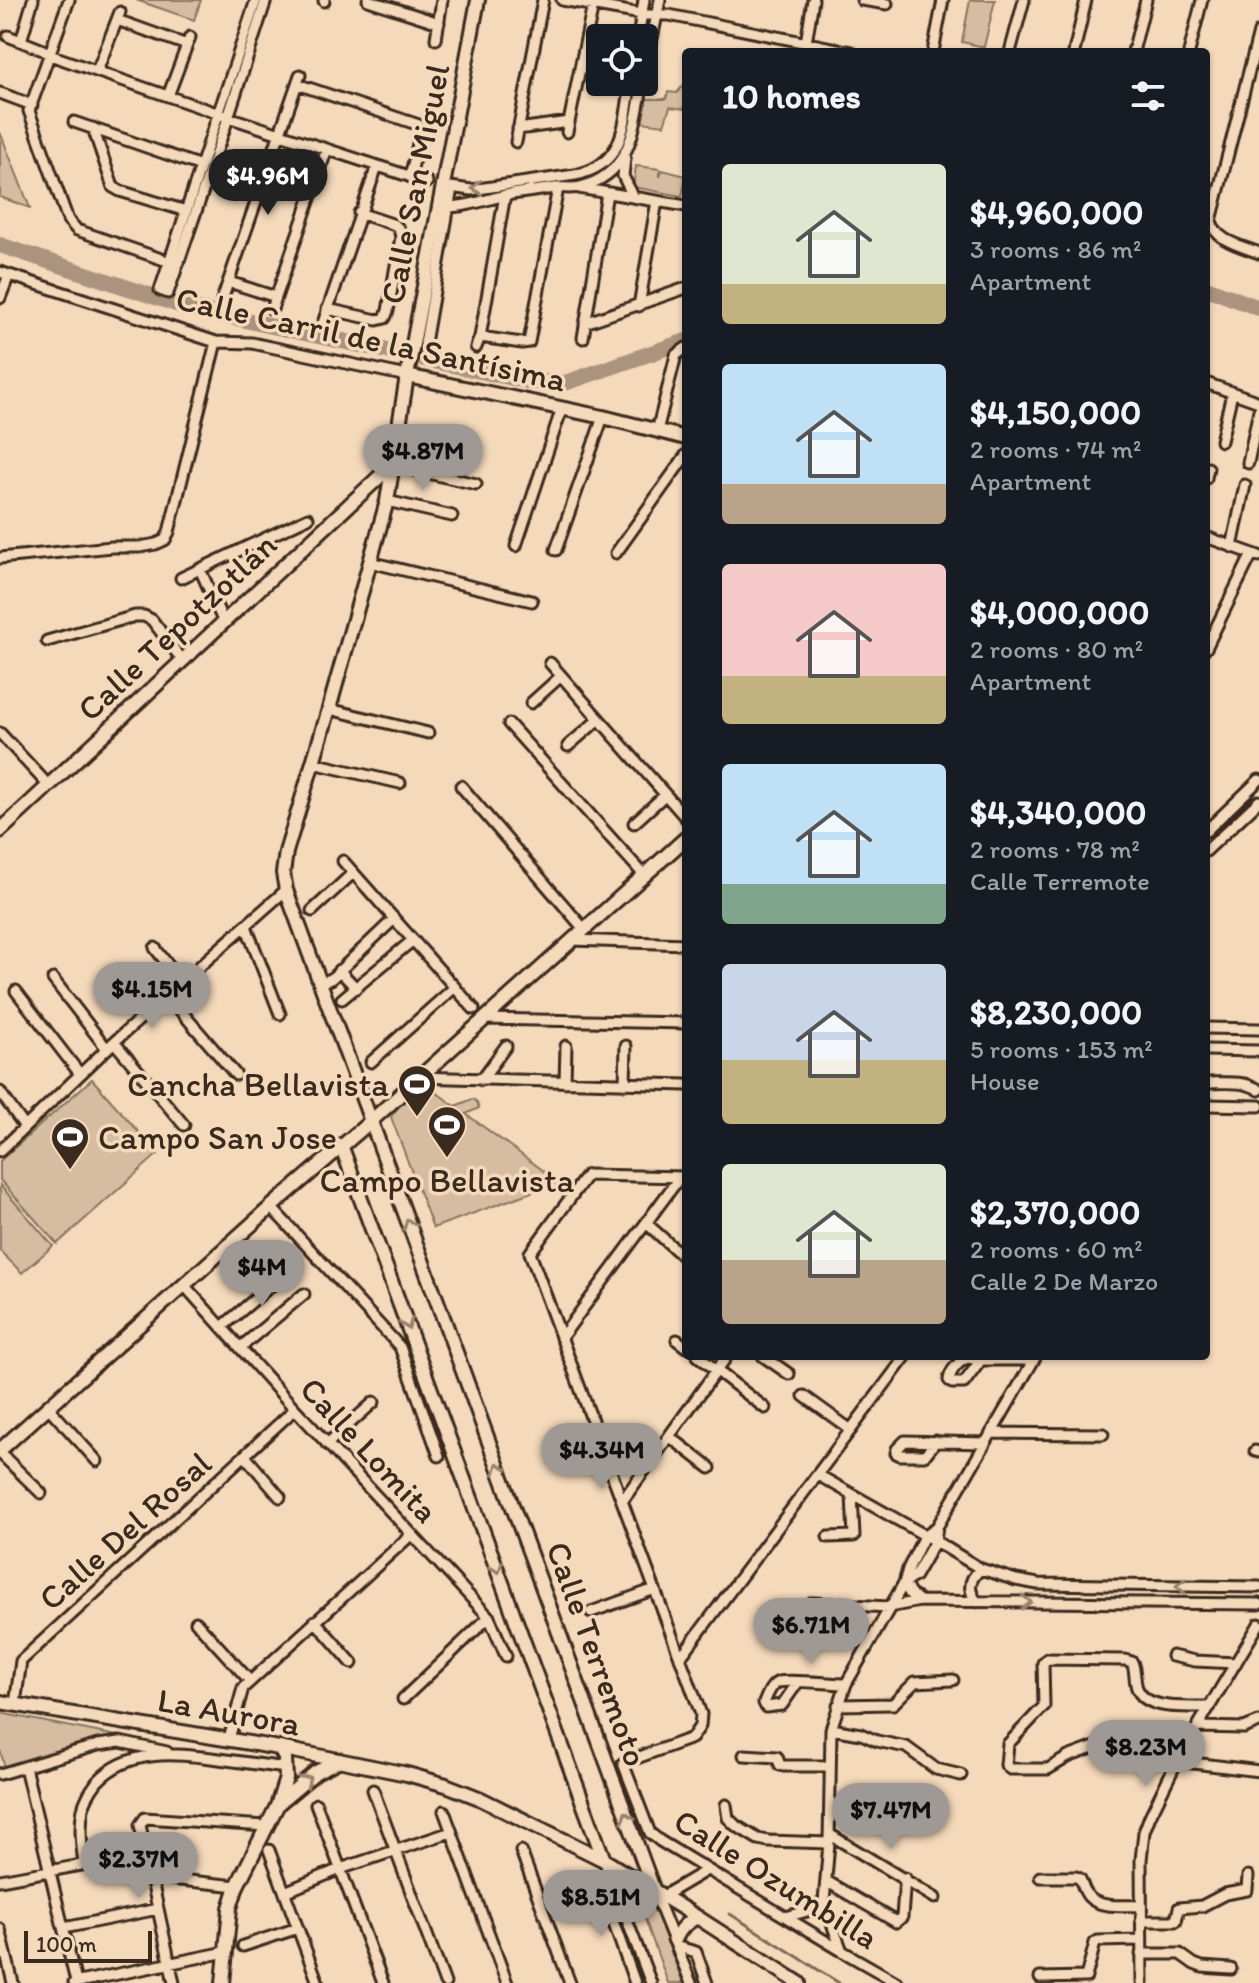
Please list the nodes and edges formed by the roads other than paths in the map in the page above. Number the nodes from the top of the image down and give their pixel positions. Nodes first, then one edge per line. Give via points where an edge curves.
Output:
1 (33, 0) edge
2 (56, 0) edge
3 (256, 0) edge
4 (266, 0) edge
5 (368, 0) edge
6 (442, 0) edge
7 (543, 0) edge
8 (562, 0) edge
9 (644, 0) edge
10 (652, 0) edge
11 (660, 0) edge
12 (813, 0) edge
13 (862, 0) edge
14 (943, 0) edge
15 (1024, 0) edge
16 (1086, 0) edge
17 (1146, 0) edge
18 (1202, 0) edge
19 (479, 1) edge
20 (68, 2) edge
21 (593, 5) junction
22 (886, 6) edge
23 (642, 14) junction
24 (669, 15) junction
25 (657, 16) junction
26 (439, 23) junction
27 (640, 24) edge
28 (655, 24) edge
29 (1259, 32) edge
30 (8, 36) dead end
31 (436, 39) dead end
32 (21, 41) junction
33 (806, 43) junction
34 (832, 48) edge
35 (934, 48) edge
36 (1011, 48) edge
37 (1075, 48) edge
38 (1134, 48) edge
39 (1190, 48) edge
40 (50, 55) junction
41 (97, 71) junction
42 (0, 93) edge
43 (168, 96) junction
44 (629, 96) edge
45 (641, 96) edge
46 (32, 105) junction
47 (223, 115) junction
48 (74, 122) dead end
49 (93, 128) junction
50 (518, 129) junction
51 (279, 134) junction
52 (516, 142) dead end
53 (327, 149) junction
54 (625, 155) junction
55 (201, 166) junction
56 (377, 166) junction
57 (410, 177) junction
58 (427, 182) dead end
59 (448, 187) junction
60 (558, 188) junction
61 (579, 188) junction
62 (607, 193) junction
63 (505, 195) junction
64 (633, 196) junction
65 (657, 201) junction
66 (682, 205) edge
67 (443, 207) junction
68 (186, 211) junction
69 (359, 213) junction
70 (1259, 253) edge
71 (174, 263) junction
72 (5, 273) edge
73 (229, 282) junction
74 (682, 290) edge
75 (276, 297) junction
76 (0, 298) edge
77 (222, 300) dead end
78 (639, 306) junction
79 (272, 309) dead end
80 (327, 309) junction
81 (585, 323) junction
82 (322, 326) dead end
83 (583, 338) dead end
84 (216, 342) junction
85 (425, 343) dead end
86 (682, 351) edge
87 (407, 376) junction
88 (1210, 385) edge
89 (1232, 393) junction
90 (1259, 402) edge
91 (562, 408) junction
92 (1259, 410) edge
93 (603, 417) junction
94 (657, 431) junction
95 (682, 437) edge
96 (1221, 441) dead end
97 (682, 461) edge
98 (1248, 463) dead end
99 (393, 465) junction
100 (476, 484) dead end
101 (1245, 485) dead end
102 (387, 501) junction
103 (452, 516) dead end
104 (308, 518) dead end
105 (1210, 539) edge
106 (516, 546) dead end
107 (1232, 547) junction
108 (556, 550) dead end
109 (616, 553) dead end
110 (1256, 555) edge
111 (0, 558) edge
112 (370, 562) junction
113 (200, 569) junction
114 (181, 578) dead end
115 (532, 601) dead end
116 (224, 623) junction
117 (47, 641) dead end
118 (1210, 641) edge
119 (183, 661) junction
120 (550, 663) dead end
121 (561, 676) junction
122 (531, 703) dead end
123 (329, 709) junction
124 (598, 720) junction
125 (509, 724) dead end
126 (0, 733) edge
127 (428, 733) dead end
128 (568, 746) dead end
129 (313, 763) junction
130 (1259, 780) edge
131 (400, 783) dead end
132 (48, 785) junction
133 (461, 786) dead end
134 (665, 795) junction
135 (1259, 801) edge
136 (682, 814) edge
137 (634, 823) dead end
138 (1210, 827) edge
139 (0, 831) edge
140 (682, 842) edge
141 (1210, 847) edge
142 (343, 861) dead end
143 (353, 873) junction
144 (644, 875) junction
145 (286, 890) junction
146 (312, 911) dead end
147 (394, 919) junction
148 (246, 926) junction
149 (584, 929) junction
150 (413, 940) junction
151 (572, 940) junction
152 (682, 944) edge
153 (155, 948) dead end
154 (339, 970) junction
155 (53, 979) dead end
156 (181, 982) junction
157 (320, 983) junction
158 (455, 987) junction
159 (356, 988) junction
160 (16, 991) dead end
161 (167, 995) junction
162 (342, 999) dead end
163 (474, 1009) dead end
164 (280, 1014) dead end
165 (483, 1019) junction
166 (682, 1023) edge
167 (1210, 1028) edge
168 (1259, 1029) edge
169 (110, 1046) junction
170 (506, 1046) dead end
171 (566, 1046) dead end
172 (626, 1046) dead end
173 (1210, 1050) edge
174 (1259, 1051) edge
175 (371, 1062) dead end
176 (80, 1074) junction
177 (236, 1075) dead end
178 (418, 1077) junction
179 (481, 1080) junction
180 (565, 1082) junction
181 (1210, 1083) edge
182 (625, 1084) junction
183 (682, 1085) edge
184 (1259, 1090) edge
185 (0, 1092) edge
186 (1210, 1105) edge
187 (1259, 1106) edge
188 (371, 1121) junction
189 (184, 1125) dead end
190 (25, 1127) junction
191 (341, 1145) junction
192 (0, 1151) edge
193 (682, 1177) edge
194 (682, 1178) edge
195 (271, 1207) junction
196 (646, 1223) junction
197 (682, 1255) edge
198 (280, 1278) dead end
199 (184, 1285) junction
200 (304, 1294) dead end
201 (222, 1327) junction
202 (561, 1338) junction
203 (677, 1340) dead end
204 (682, 1344) edge
205 (241, 1347) junction
206 (703, 1360) edge
207 (724, 1360) edge
208 (769, 1360) edge
209 (903, 1360) edge
210 (963, 1360) edge
211 (981, 1360) edge
212 (1033, 1360) edge
213 (717, 1370) junction
214 (789, 1374) dead end
215 (804, 1396) dead end
216 (374, 1402) dead end
217 (48, 1407) junction
218 (765, 1408) dead end
219 (295, 1409) junction
220 (851, 1430) junction
221 (1103, 1434) dead end
222 (669, 1436) junction
223 (988, 1438) junction
224 (936, 1441) dead end
225 (327, 1444) junction
226 (0, 1452) edge
227 (245, 1456) junction
228 (439, 1456) dead end
229 (97, 1461) dead end
230 (710, 1468) dead end
231 (818, 1475) junction
232 (41, 1493) dead end
233 (852, 1495) junction
234 (280, 1497) dead end
235 (623, 1500) junction
236 (937, 1527) junction
237 (412, 1534) junction
238 (924, 1536) junction
239 (828, 1537) dead end
240 (935, 1541) junction
241 (981, 1569) junction
242 (904, 1583) junction
243 (1259, 1587) edge
244 (655, 1589) junction
245 (920, 1601) junction
246 (977, 1602) junction
247 (1259, 1604) edge
248 (833, 1605) dead end
249 (889, 1607) junction
250 (591, 1612) dead end
251 (489, 1617) junction
252 (315, 1621) junction
253 (196, 1622) dead end
254 (1259, 1624) edge
255 (506, 1656) dead end
256 (1172, 1656) dead end
257 (680, 1658) junction
258 (352, 1663) dead end
259 (1236, 1663) junction
260 (953, 1680) dead end
261 (250, 1681) junction
262 (798, 1682) junction
263 (846, 1684) junction
264 (403, 1699) dead end
265 (0, 1702) edge
266 (15, 1704) junction
267 (838, 1705) junction
268 (1210, 1707) junction
269 (1259, 1722) edge
270 (1198, 1727) junction
271 (831, 1729) junction
272 (229, 1739) junction
273 (1190, 1740) junction
274 (279, 1748) junction
275 (174, 1753) junction
276 (744, 1755) dead end
277 (340, 1760) junction
278 (1177, 1761) junction
279 (829, 1766) junction
280 (25, 1767) junction
281 (286, 1768) junction
282 (1259, 1771) edge
283 (0, 1774) edge
284 (961, 1775) dead end
285 (373, 1790) dead end
286 (316, 1804) dead end
287 (726, 1805) dead end
288 (277, 1806) junction
289 (444, 1811) dead end
290 (266, 1826) junction
291 (451, 1832) junction
292 (829, 1838) junction
293 (269, 1850) dead end
294 (396, 1850) junction
295 (521, 1851) dead end
296 (146, 1853) junction
297 (604, 1860) junction
298 (84, 1864) junction
299 (340, 1869) junction
300 (707, 1870) junction
301 (51, 1871) junction
302 (1248, 1876) dead end
303 (151, 1877) junction
304 (1040, 1877) dead end
305 (905, 1878) junction
306 (0, 1880) edge
307 (826, 1881) junction
308 (599, 1882) dead end
309 (237, 1886) junction
310 (285, 1892) junction
311 (659, 1893) junction
312 (935, 1898) dead end
313 (824, 1902) junction
314 (1141, 1906) junction
315 (158, 1909) junction
316 (697, 1917) junction
317 (786, 1917) junction
318 (1141, 1921) junction
319 (64, 1928) junction
320 (298, 1928) junction
321 (0, 1929) edge
322 (1141, 1940) junction
323 (676, 1944) junction
324 (243, 1946) dead end
325 (842, 1951) junction
326 (226, 1952) junction
327 (1141, 1954) junction
328 (170, 1963) junction
329 (1231, 1969) dead end
330 (1040, 1978) dead end
331 (112, 1979) edge
332 (13, 1983) edge
333 (75, 1983) edge
334 (174, 1983) edge
335 (223, 1983) edge
336 (318, 1983) edge
337 (383, 1983) edge
338 (445, 1983) edge
339 (507, 1983) edge
340 (570, 1983) edge
341 (635, 1983) edge
342 (651, 1983) edge
343 (691, 1983) edge
344 (707, 1983) edge
345 (799, 1983) edge
346 (898, 1983) edge
347 (1142, 1983) edge

1 - 32 street
2 - 20 street
3 - 47 street
4 - 47 street
5 - 26 street
6 - 26 street
7 - 50 street
8 - 21 street
9 - 23 street
10 - 11 street
11 - 24 street
11 - 25 street
12 - 33 street
13 - 22 street
14 - 35 street
15 - 36 street
16 - 37 street
17 - 38 street
18 - 39 street
19 - 59 street, Calle San Miguel
20 - 40 street
21 - 23 street
21 - 50 street via 568,127
23 - 25 street
23 - 27 street
24 - 25 street
24 - 33 street
25 - 28 street
26 - 31 street
29 - 70 street via 1211,221 1218,236
30 - 32 street
32 - 40 street
33 - 34 street
40 - 41 street
40 - 46 street
41 - 43 street
41 - 43 street via 118,16 189,41
42 - 46 street
43 - 47 street
44 -> 59 street via 622,135 600,166 575,175 471,190
45 - 54 street
46 - 71 street via 29,111 68,220 77,230
47 - 51 street
47 - 55 street
47 - 71 street
48 - 49 street
49 - 55 street
49 - 68 street via 113,187
50 - 52 street
51 - 53 street
51 - 57 street via 299,79 419,125
51 - 73 street
53 - 56 street
53 - 75 street
54 - 61 street via 606,175
54 - 64 street via 623,176
55 - 68 street
56 - 57 street
56 - 69 street
57 - 58 street
59 - 67 street, Calle San Miguel
60 - 61 street
60 - 63 street
60 - 63 street via 529,342 478,342
61 - 62 street
62 - 64 street
62 - 81 street
63 - 67 street
64 - 65 street
65 - 66 street
65 - 78 street
67 - 85 street
67 - 87 street, Calle San Miguel
68 - 71 street
69 - 80 street
69 - 80 street via 399,229 388,311 377,320
72 - 76 street
72 - 84 street, Calle Carril de la Santísima
73 - 75 street
73 - 77 street
74 - 78 street
75 - 79 street
78 - 81 street
80 - 82 street
81 - 83 street
84 - 87 street, Calle Carril de la Santísima via 252,343
84 - 111 street via 165,540 140,547
86 - 94 street via 676,355
87 - 91 street, Calle Carril de la Santísima
87 - 99 street, Calle San Miguel
88 - 89 street
89 - 90 street
89 - 96 street
91 - 93 street, Calle Carril de la Santísima
91 - 106 street
92 - 98 street
93 - 94 street, Calle Carril de la Santísima
93 - 108 street
94 - 95 street, Calle Carril de la Santísima
97 - 109 street
99 - 100 street
99 - 102 street, Calle San Miguel
99 - 116 street, Calle Tepotzotlán
101 - 107 street
102 - 103 street
102 - 112 street, Calle San Miguel
104 - 113 street
105 - 107 street
107 - 110 street
110 - 118 street
112 - 115 street
112 - 123 street, Calle San Miguel
113 - 114 street
113 - 116 street
116 - 119 street, Calle Tepotzotlán
117 - 119 street via 144,616
119 - 132 street, Calle Tepotzotlán
120 - 121 street
121 - 122 street
121 - 124 street
123 - 127 street
123 - 129 street, Calle San Miguel
124 - 128 street
124 - 134 street
125 - 144 street
126 - 132 street
129 - 131 street
129 - 145 street, Calle San Miguel via 286,852
130 - 138 street
132 - 139 street, Calle Tepotzotlán
133 - 149 street
134 - 136 street
134 - 137 street
135 - 141 street
140 - 144 street
142 - 143 street
143 - 146 street
143 - 147 street
144 - 149 street
145 - 148 street
145 - 157 street, Calle Terremoto
147 - 150 street
147 - 154 street
148 - 156 street
148 - 164 street
149 - 151 street
150 - 158 street
150 - 159 street
151 - 152 street
151 - 165 street
153 - 156 street
154 - 157 street
154 - 159 street
155 - 169 street
156 - 161 street
157 - 188 street, Calle Terremoto
158 - 163 street
158 - 175 street
159 - 162 street
160 - 176 street
161 - 169 street
161 - 177 street
165 - 166 street
165 - 178 street
167 - 168 street
169 - 176 street
169 - 189 street
170 - 179 street
171 - 180 street
172 - 182 street
173 - 174 street
176 - 190 street
178 - 179 street
178 - 188 street
179 - 180 street
180 - 182 street
181 - 184 street
182 - 183 street
185 - 190 street
186 - 187 street
188 - 191 street
311 -> 188 street, Calle Terremoto
190 - 192 street
191 - 195 street
191 -> 297 street, Calle Terremoto
193 - 202 street via 587,1175 530,1253
194 - 196 street
195 - 199 street
195 - 228 street via 400,1347
196 - 197 street
196 - 202 street
198 - 201 street
199 - 201 street, Calle Lomita
199 - 217 street
200 - 205 street
201 - 205 street, Calle Lomita
202 - 235 street
203 - 204 street
205 - 219 street, Calle Lomita
206 - 213 street
207 - 213 street
208 - 214 street
209 - 220 street
210 - 211 street via 949,1376 952,1383 964,1383
212 - 223 street
213 - 218 street
213 - 222 street
215 - 220 street
216 - 225 street
217 - 226 street
217 - 229 street
219 - 225 street, Calle Lomita
219 - 227 street, Calle Del Rosal
220 - 231 street
221 - 223 street
222 - 230 street
222 - 235 street
223 - 224 street
223 - 236 street
225 - 237 street, Calle Lomita
226 - 232 street
227 - 234 street
227 - 266 street, Calle Del Rosal via 21,1661
231 - 233 street
231 - 257 street
233 - 238 street
233 - 239 street via 854,1536
235 - 244 street
236 - 238 street
236 - 240 street
237 - 251 street, Calle Lomita
237 - 252 street
238 - 240 street
238 - 242 street
240 - 241 street
240 - 242 street via 915,1576
243 -> 241 street via 1038,1584
241 - 246 street via 970,1585
242 - 245 street
242 - 249 street
244 - 250 street
244 - 257 street
245 - 246 street
245 - 249 street
246 -> 247 street
248 - 249 street
249 - 263 street
251 - 255 street, Calle Lomita
251 - 264 street
252 - 258 street
252 - 261 street
253 - 261 street
254 - 259 street
256 - 259 street
257 - 300 street, Calle Ozumbilla via 701,1714 700,1726 692,1738 623,1763 650,1833
259 - 268 street
260 - 267 street via 915,1682 893,1704
261 - 272 street via 243,1688
262 - 262 street via 782,1705 766,1707 774,1684
262 - 263 street
263 - 267 street
265 - 266 street, La Aurora
266 - 272 street, La Aurora
267 - 271 street
268 - 270 street
268 - 273 street via 1156,1705 1144,1699 1132,1662 1047,1659 1044,1706 1008,1744 1006,1765 1047,1770 1103,1744
269 - 270 street via 1244,1728
270 - 273 street
271 - 279 street
271 - 284 street via 906,1747 936,1769
272 - 274 street, La Aurora
273 - 278 street
274 - 277 street, La Aurora
274 - 281 street
275 - 280 street via 120,1742
275 - 281 street
275 - 298 street via 126,1762 93,1787 83,1807
276 - 279 street via 777,1757 783,1766
288 -> 277 street via 316,1772
277 - 297 street, La Aurora via 446,1785
278 - 282 street
278 - 314 street via 1144,1832
279 - 292 street
280 - 283 street
280 - 301 street
281 - 288 street
285 - 294 street
286 - 299 street
287 - 292 street via 728,1818 758,1839
288 - 290 street
289 - 291 street
290 - 296 street via 145,1818 140,1825
290 - 309 street
291 - 294 street
291 - 339 street
292 - 305 street
292 - 307 street
293 - 310 street
294 - 299 street
294 - 338 street
295 - 340 street
296 - 298 street
296 - 303 street
297 - 311 street, La Aurora
297 - 342 street
298 - 301 street
299 - 310 street
299 - 337 street
300 - 311 street
300 - 317 street, Calle Ozumbilla
301 - 306 street
301 - 319 street
302 - 318 street via 1247,1890 1179,1908 1176,1921
303 - 309 street
303 - 315 street
304 - 314 street via 1076,1877 1097,1904
305 - 307 street via 902,1917 896,1922
305 - 312 street
307 - 313 street
308 - 341 street
309 - 326 street
310 - 320 street
311 - 316 street, La Aurora
311 - 323 street
313 - 317 street
313 - 325 street
314 - 318 street
315 - 319 street
315 - 328 street
316 - 323 street via 679,1930
316 - 345 street, La Aurora
317 - 325 street, Calle Ozumbilla
318 - 322 street
319 - 333 street
320 - 324 street
320 - 336 street
321 - 332 street
322 - 327 street
322 - 330 street via 1095,1943 1086,1977
323 - 343 street
323 - 344 street via 696,1952
325 - 346 street, Calle Ozumbilla
326 - 328 street
326 - 335 street
327 - 329 street via 1180,1954 1202,1967
327 - 347 street
328 - 331 street
328 - 334 street
331 - 333 street

